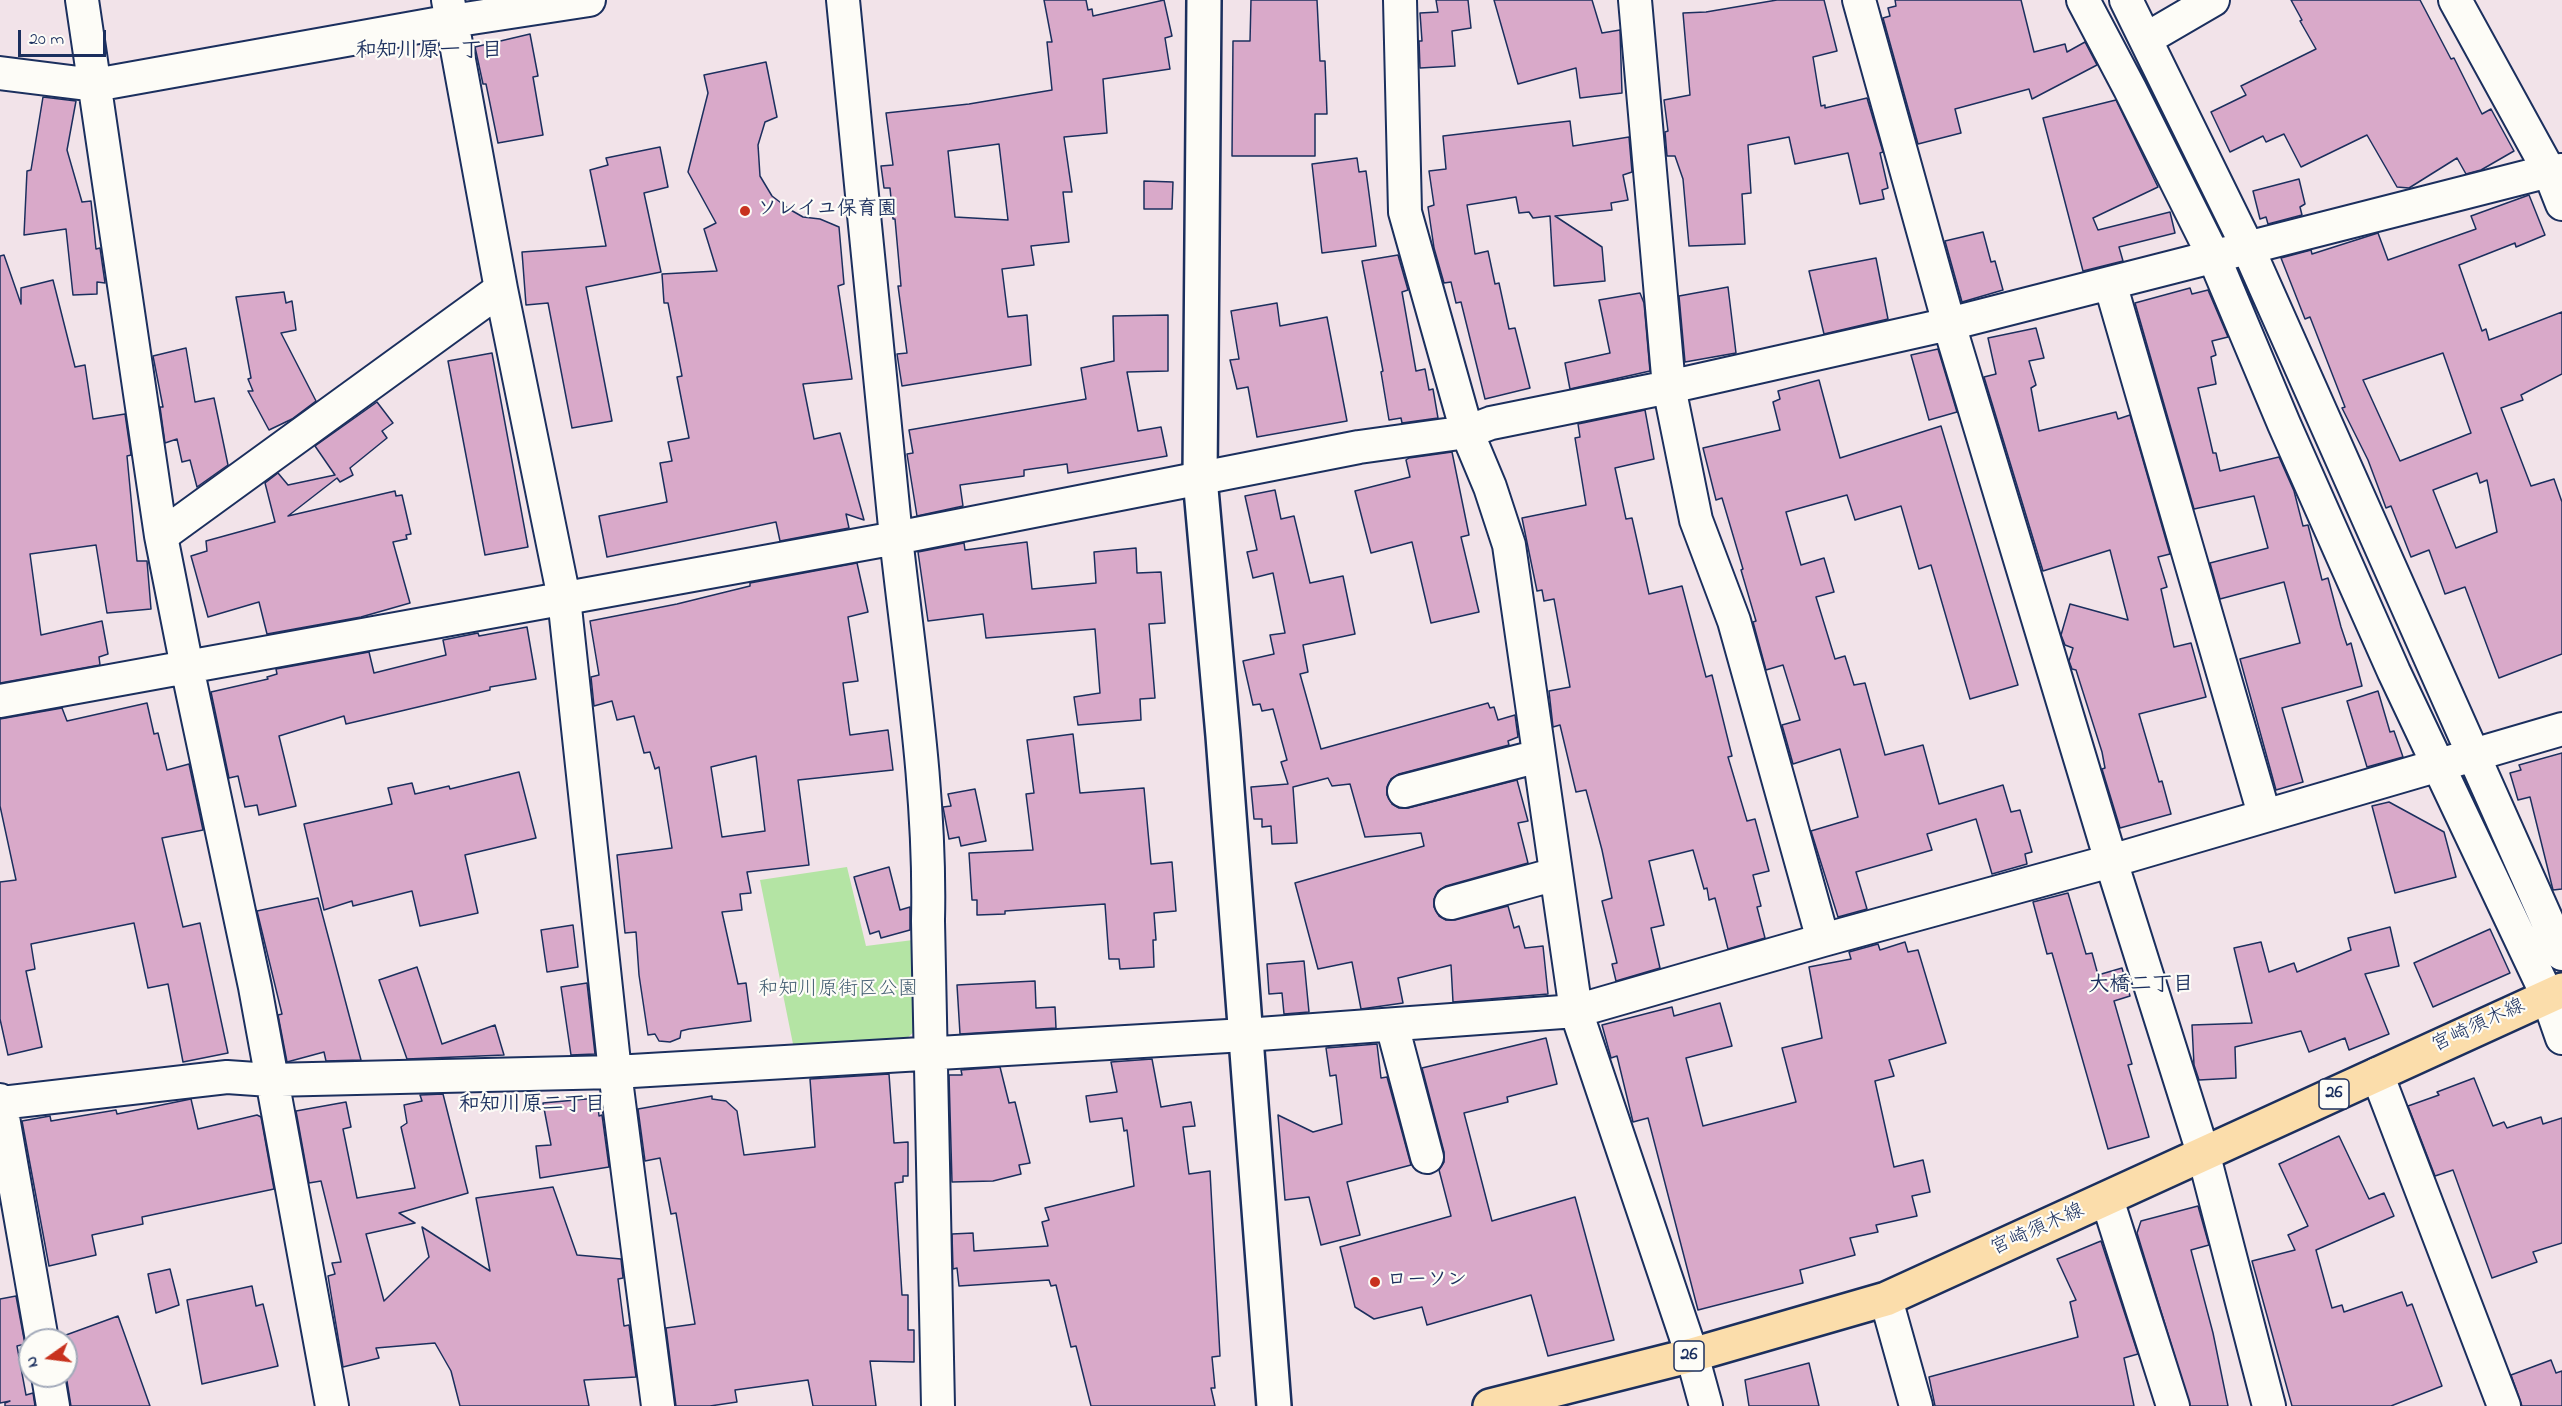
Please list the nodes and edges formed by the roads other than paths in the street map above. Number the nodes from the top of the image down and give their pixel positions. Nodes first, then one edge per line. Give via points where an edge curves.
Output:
1 (82, 0) edge
2 (589, 0) edge
3 (843, 0) edge
4 (1204, 0) edge
5 (1400, 0) edge
6 (1635, 0) edge
7 (1860, 0) edge
8 (2083, 0) edge
9 (2126, 0) edge
10 (2214, 0) edge
11 (2455, 0) edge
12 (450, 11) edge
13 (2146, 39) junction
14 (0, 73) edge
15 (95, 85) junction
16 (2556, 170) edge
17 (2562, 204) edge
18 (2247, 246) junction
19 (2212, 255) junction
20 (2110, 283) junction
21 (501, 289) junction
22 (1949, 324) junction
23 (1669, 387) junction
24 (1467, 432) junction
25 (1200, 478) junction
26 (161, 536) junction
27 (896, 538) junction
28 (564, 598) junction
29 (187, 667) junction
30 (0, 701) edge
31 (2562, 729) edge
32 (2474, 754) junction
33 (1539, 756) junction
34 (2438, 766) junction
35 (1404, 790) dead end
36 (2264, 814) junction
37 (2111, 861) junction
38 (1556, 874) junction
39 (1451, 903) dead end
40 (1823, 940) junction
41 (2562, 954) edge
42 (2554, 993) edge
43 (1576, 1011) junction
44 (1392, 1025) junction
45 (1245, 1035) junction
46 (2562, 1038) edge
47 (931, 1055) junction
48 (615, 1072) junction
49 (2377, 1074) junction
50 (270, 1080) junction
51 (0, 1102) edge
52 (2204, 1155) junction
53 (1427, 1157) dead end
54 (2107, 1199) junction
55 (1886, 1299) junction
56 (40, 1328) edge
57 (1692, 1355) junction
58 (50, 1388) edge
59 (53, 1406) edge
60 (332, 1406) edge
61 (658, 1406) edge
62 (938, 1406) edge
63 (1274, 1406) edge
64 (1490, 1406) edge
65 (1706, 1406) edge
66 (1916, 1406) edge
67 (2173, 1406) edge
68 (2269, 1406) edge
69 (2505, 1406) edge

1 - 15 street
2 - 12 street
3 - 27 street
4 - 25 street
5 - 24 street via 1405,213
6 - 23 street
7 - 22 street
8 - 19 street
9 - 13 street
10 - 13 street
11 - 16 street
12 - 15 street
12 - 21 street
13 - 18 street
14 - 15 street
15 - 26 street
16 - 17 street
16 - 18 street
18 - 19 street
18 - 32 street
19 - 20 street
19 - 34 street
20 - 22 street
20 - 36 street
21 - 26 street
21 - 28 street
22 - 23 street
22 - 37 street
23 - 24 street via 1491,423
23 - 40 street via 1696,520 1734,621
24 - 25 street via 1359,447
24 - 33 street via 1509,545
25 - 27 street
25 - 45 street
26 - 29 street
27 - 28 street
27 - 47 street via 928,837
28 - 29 street
28 - 48 street
29 - 30 street
29 - 50 street via 255,987
31 - 32 street
32 - 34 street
32 - 41 street
33 - 35 street
33 - 38 street
34 - 36 street
34 - 42 street
36 - 37 street
37 - 40 street
37 - 52 street
38 - 39 street
38 - 43 street
40 - 43 street
42 - 46 street
42 - 49 main road, 宮崎須木線 / 26
43 - 44 street
43 - 57 street
44 - 45 street
44 - 53 street
45 - 47 street
45 - 63 street
47 - 48 street
47 - 62 street
48 - 50 street
48 - 61 street
49 - 52 main road, 宮崎須木線 / 26
49 - 69 street
50 - 51 street via 227,1077
50 - 60 street
51 - 56 street
52 - 54 main road, 宮崎須木線 / 26
52 - 68 street
54 - 55 main road, 宮崎須木線 / 26
54 - 67 street
55 - 57 main road, 宮崎須木線 / 26
55 - 66 street
57 - 64 main road, 宮崎須木線 / 26
57 - 65 street
58 - 59 street

